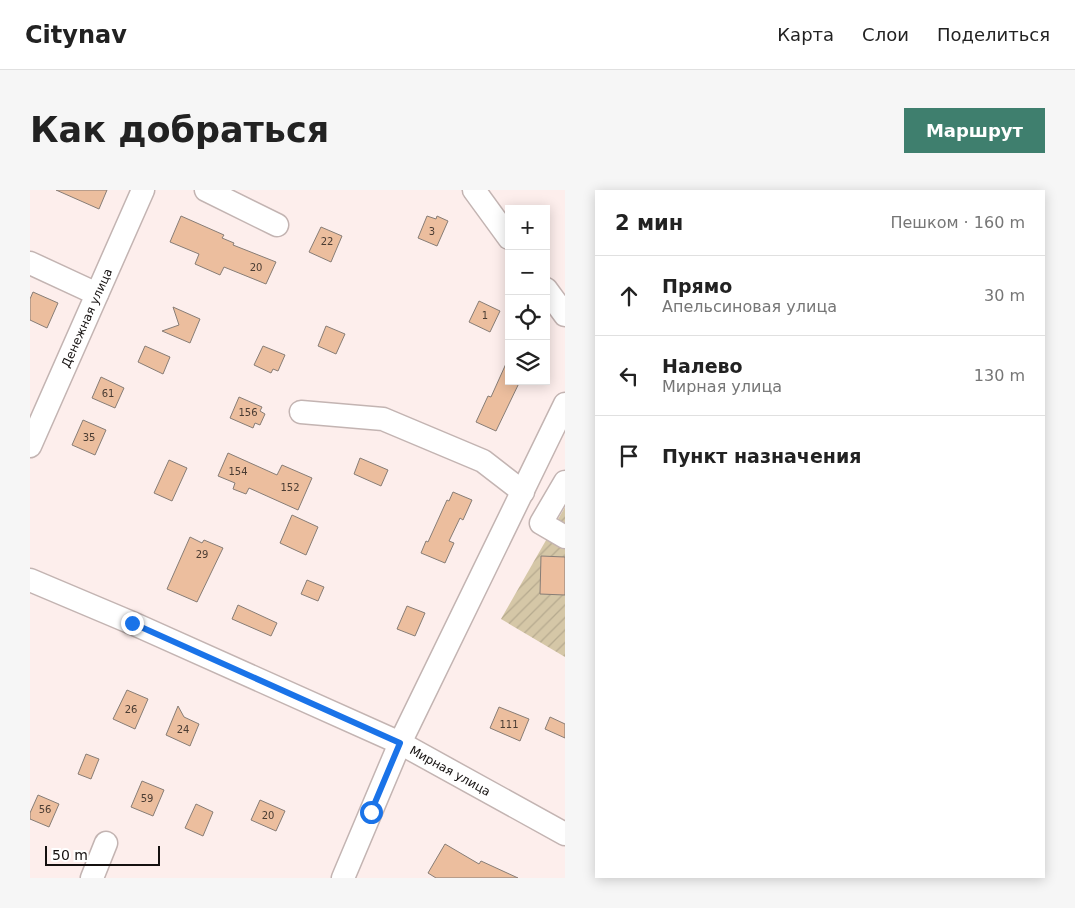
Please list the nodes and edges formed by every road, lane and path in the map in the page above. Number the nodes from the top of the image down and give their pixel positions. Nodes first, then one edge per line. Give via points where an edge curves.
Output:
1 (144, 190) edge
2 (206, 190) edge
3 (474, 190) edge
4 (277, 226) dead end
5 (505, 233) edge
6 (30, 263) edge
7 (97, 294) junction
8 (550, 294) edge
9 (565, 315) edge
10 (565, 404) edge
11 (302, 412) dead end
12 (30, 446) edge
13 (565, 482) edge
14 (523, 492) junction
15 (565, 538) edge
16 (30, 580) edge
17 (400, 743) junction
18 (565, 834) edge
19 (106, 843) dead end
20 (92, 878) edge
21 (343, 878) edge

1 - 7 street, Денежная улица
2 - 4 street
3 - 5 street
6 - 7 street
7 - 12 street, Денежная улица
8 - 9 street
10 - 14 street
11 - 14 street via 383,420 483,461
13 - 15 street via 541,523
14 - 17 street
16 - 17 street, Мирная улица
17 - 18 street, Мирная улица
17 - 21 street
19 - 20 street

